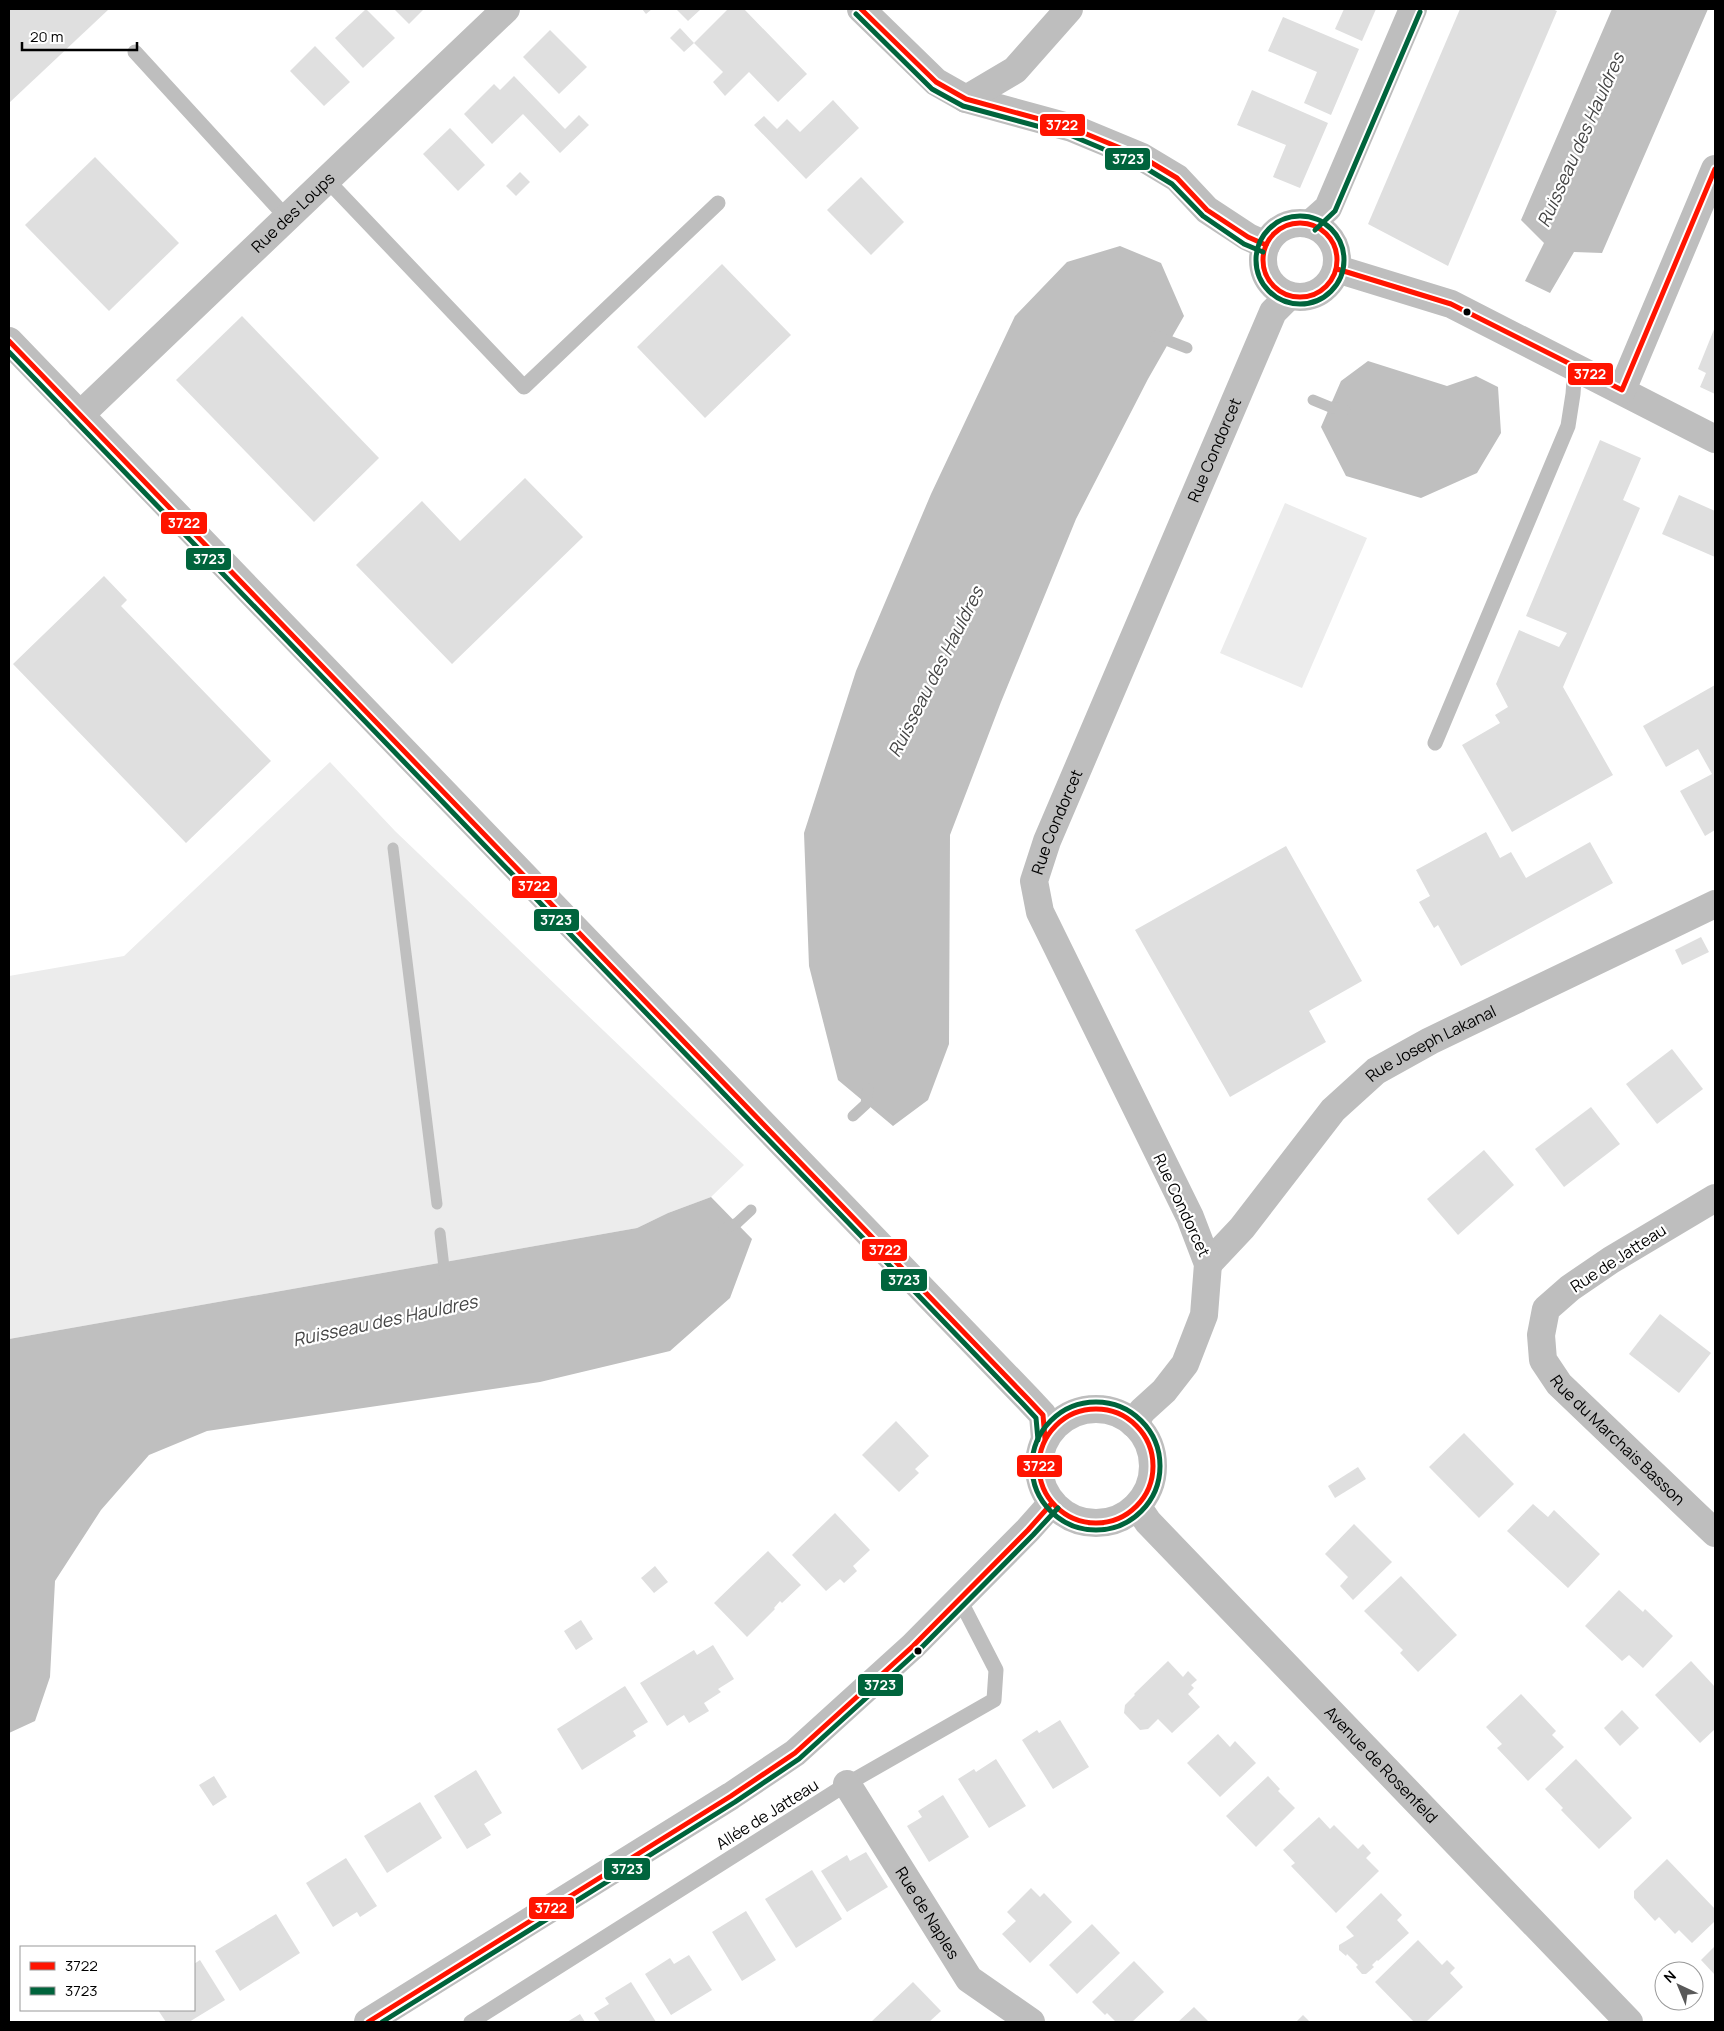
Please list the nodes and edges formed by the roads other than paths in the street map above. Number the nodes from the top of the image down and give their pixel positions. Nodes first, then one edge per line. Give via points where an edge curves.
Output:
1 (506, 9) edge
2 (861, 9) edge
3 (1069, 9) edge
4 (1414, 9) edge
5 (135, 52) dead end
6 (966, 99) junction
7 (1715, 169) edge
8 (327, 180) junction
9 (718, 203) dead end
10 (287, 218) junction
11 (1310, 224) junction
12 (1266, 245) junction
13 (1337, 268) junction
14 (1289, 296) junction
15 (9, 341) edge
16 (1575, 366) junction
17 (1622, 390) junction
18 (80, 414) junction
19 (1715, 438) edge
20 (1435, 743) dead end
21 (1715, 904) edge
22 (1715, 1198) edge
23 (1208, 1264) junction
24 (1541, 1334) joint
25 (1134, 1424) junction
26 (1045, 1439) junction
27 (1052, 1503) junction
28 (1137, 1506) junction
29 (1715, 1534) edge
30 (960, 1600) junction
31 (847, 1784) junction
32 (382, 2020) edge
33 (471, 2022) edge
34 (1031, 2022) edge
35 (1629, 2022) edge

1 - 8 street, Rue des Loups
2 - 6 street via 936,82
3 - 6 street via 1016,70
4 - 11 street via 1328,208
5 - 10 lane
6 - 12 street via 1072,128 1142,157 1177,178 1207,210
7 - 17 street
8 - 9 lane via 524,387
8 - 10 street, Rue des Loups
10 - 18 street, Rue des Loups
11 - 12 street via 1292,224 1277,231
11 - 13 street via 1323,230 1332,241
12 - 14 street via 1263,261 1266,275 1275,288
13 - 14 street via 1330,283 1319,293 1304,298
13 - 16 street via 1451,304
14 - 23 street, Rue Condorcet via 1273,312 1047,841 1034,881 1040,912 1190,1217
15 - 18 street
16 - 17 street
16 - 20 lane via 1568,426
17 - 19 street
18 - 26 street via 1028,1399 1043,1416
21 - 23 street, Rue Joseph Lakanal via 1376,1071 1333,1110 1242,1228
22 - 24 street, Rue de Jatteau via 1570,1288 1546,1309
23 - 25 street, Rue Condorcet via 1204,1315 1184,1364 1164,1392 1142,1411
24 - 29 street, Rue du Marchais Basson via 1543,1360 1559,1384
25 - 26 street via 1117,1413 1098,1409 1078,1412 1060,1422
25 - 28 street via 1148,1442 1153,1464 1149,1487
26 - 27 street via 1039,1468 1041,1483
27 - 28 street via 1066,1515 1084,1522 1103,1523 1121,1518
27 - 30 street
28 - 35 street, Avenue de Rosenfeld via 1148,1522
30 - 31 lane, Allée de Jatteau via 996,1670 994,1700
30 - 32 street via 795,1753
31 - 33 lane, Allée de Jatteau
31 - 34 street, Rue de Naples via 969,1979

